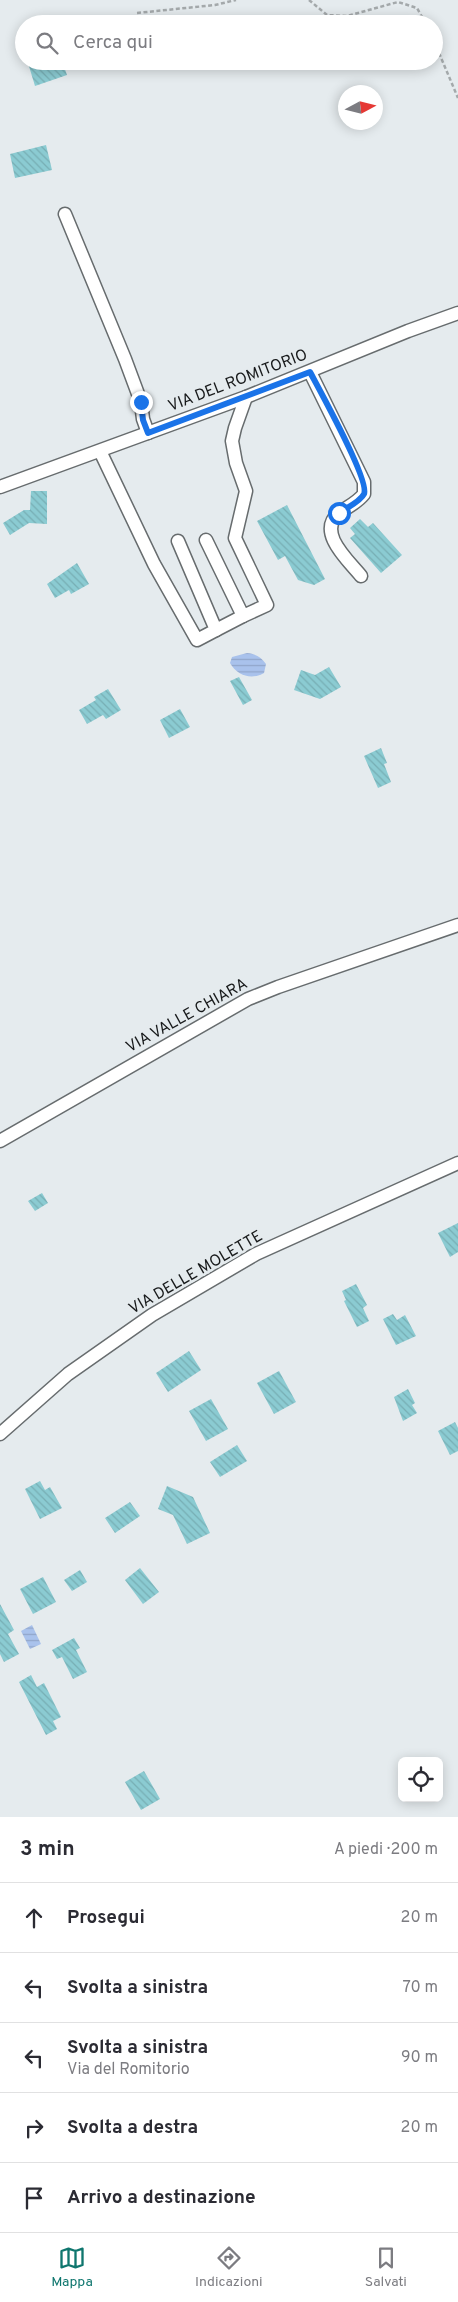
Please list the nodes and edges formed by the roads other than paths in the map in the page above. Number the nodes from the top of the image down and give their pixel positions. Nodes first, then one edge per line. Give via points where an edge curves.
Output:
1 (65, 214) dead end
2 (458, 313) edge
3 (310, 372) junction
4 (246, 397) junction
5 (148, 433) junction
6 (100, 451) junction
7 (0, 487) edge
8 (206, 540) dead end
9 (178, 541) dead end
10 (361, 576) dead end
11 (242, 616) junction
12 (216, 630) junction
13 (458, 925) edge
14 (0, 1141) edge
15 (458, 1163) edge
16 (0, 1434) edge

1 - 5 street via 125,359 141,402
2 - 3 street, VIA DEL ROMITORIO
3 - 4 street, VIA DEL ROMITORIO
3 - 10 street via 364,482 364,494 333,518 330,529 332,538
4 - 5 street, VIA DEL ROMITORIO
4 - 11 street via 232,441 246,491 236,538 267,604
5 - 6 street, VIA DEL ROMITORIO
6 - 7 street, VIA DEL ROMITORIO
6 - 12 street via 154,564 197,640
8 - 11 street
9 - 12 street
11 - 12 street
13 - 14 street, VIA VALLE CHIARA via 248,999
15 - 16 street, VIA DELLE MOLETTE via 256,1254 160,1310 90,1357

